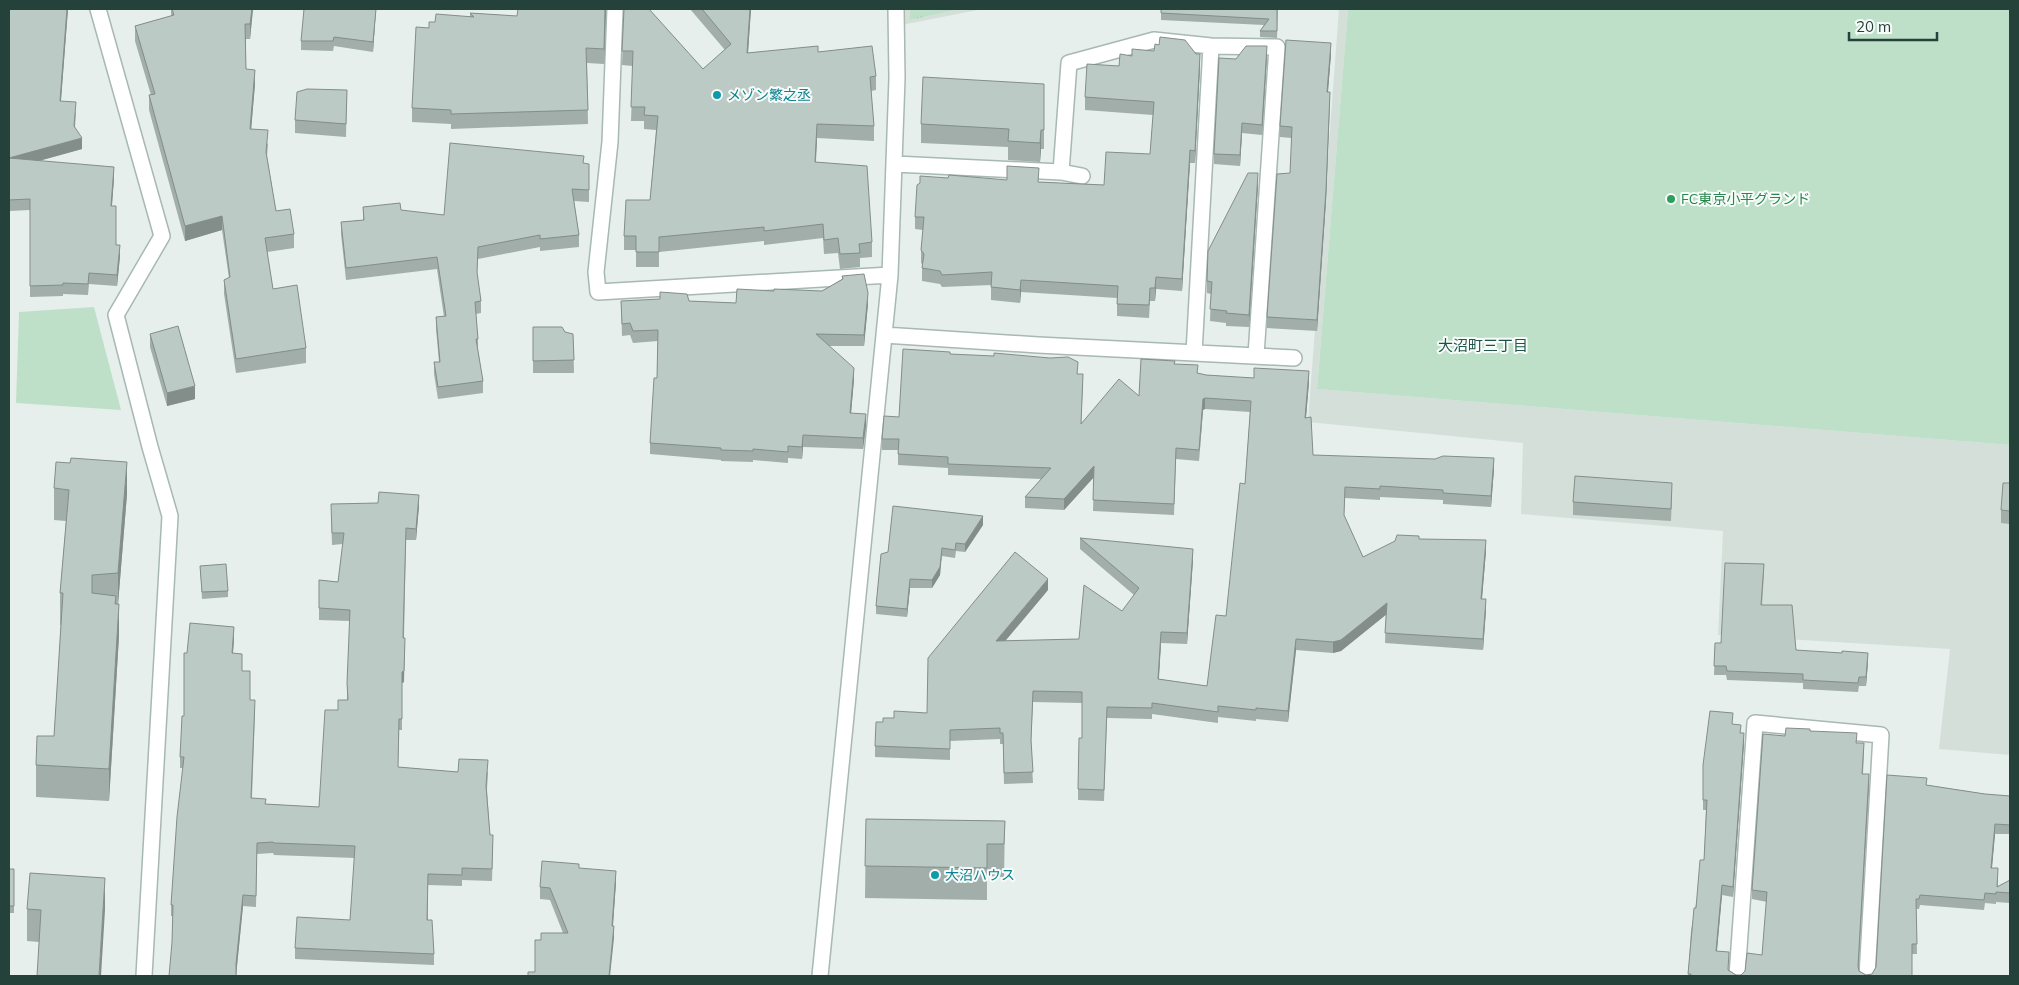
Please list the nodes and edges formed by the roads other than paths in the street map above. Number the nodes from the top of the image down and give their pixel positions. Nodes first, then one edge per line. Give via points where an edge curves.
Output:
1 (98, 9) edge
2 (615, 9) edge
3 (896, 9) edge
4 (1210, 46) junction
5 (895, 164) junction
6 (1061, 172) junction
7 (1082, 176) dead end
8 (890, 275) junction
9 (884, 335) junction
10 (1194, 353) junction
11 (1256, 356) junction
12 (1294, 358) dead end
13 (144, 976) edge
14 (820, 976) edge
15 (1737, 976) edge
16 (1867, 976) edge

1 - 13 street via 162,236 116,315 170,516
2 - 8 street via 610,142 596,272 598,292
3 - 5 street
4 - 6 street via 1154,40 1069,63
4 - 10 street
4 - 11 street via 1277,47
5 - 6 street
5 - 8 street
6 - 7 street
8 - 9 street
9 - 10 street
9 - 14 street
10 - 11 street
11 - 12 street
15 - 16 street via 1755,723 1881,735

